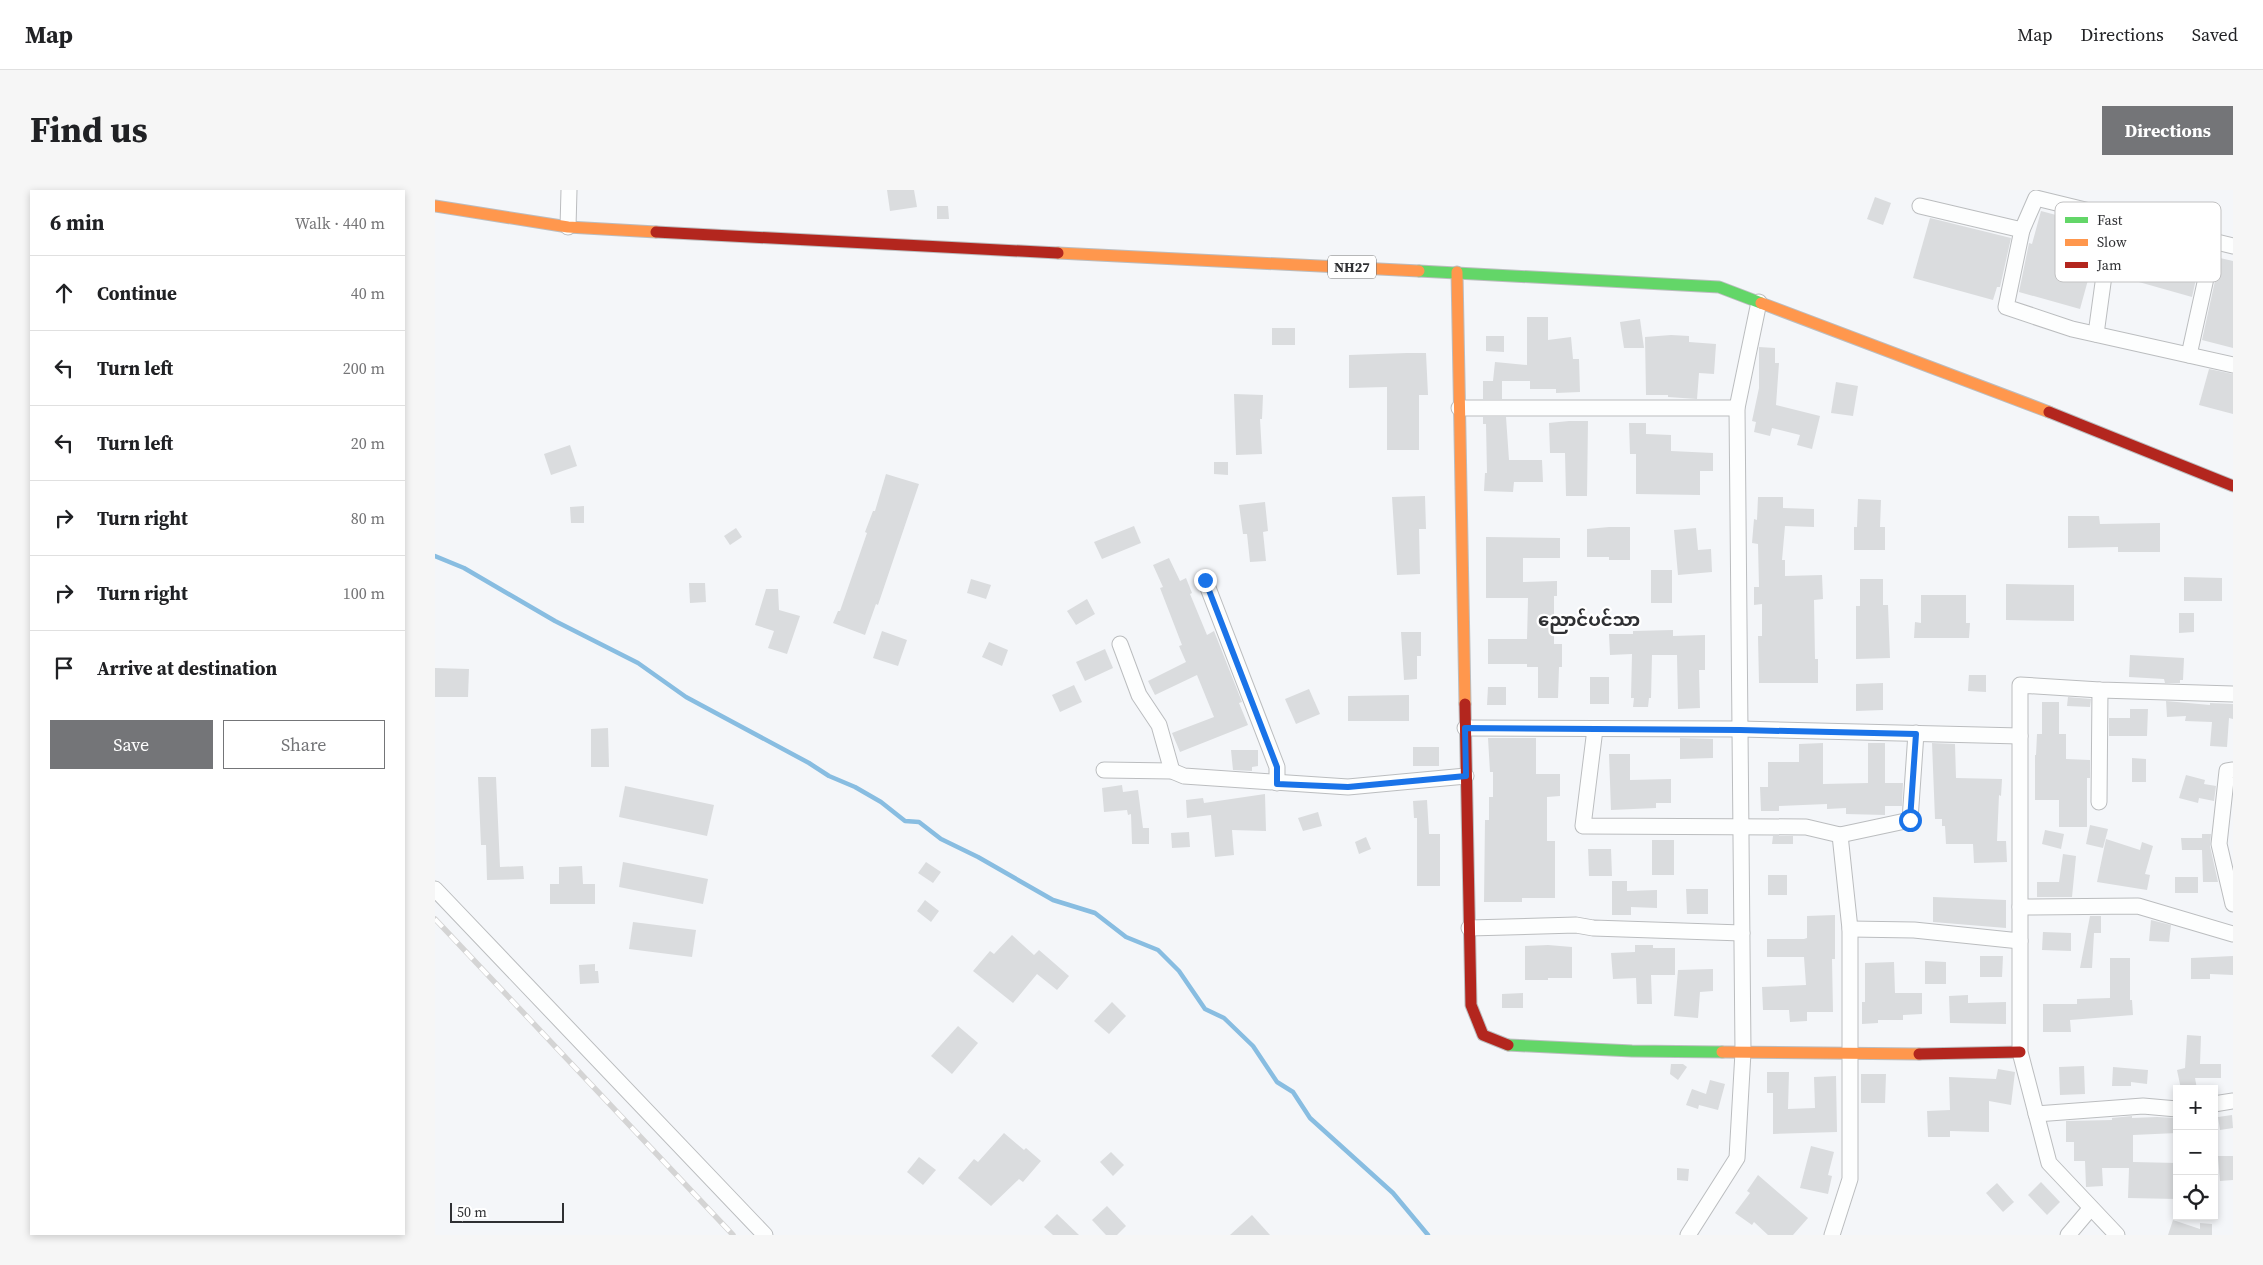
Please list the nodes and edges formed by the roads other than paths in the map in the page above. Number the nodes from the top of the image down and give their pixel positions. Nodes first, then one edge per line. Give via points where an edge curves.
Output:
1 (569, 190) edge
2 (2055, 203) edge
3 (435, 206) edge
4 (1920, 206) dead end
5 (568, 227) junction
6 (2022, 230) junction
7 (1457, 272) junction
8 (2103, 282) edge
9 (2205, 282) edge
10 (1759, 302) junction
11 (2096, 334) junction
12 (2189, 355) junction
13 (2233, 365) edge
14 (1459, 408) junction
15 (1737, 408) junction
16 (2233, 486) edge
17 (1205, 580) dead end
18 (1121, 644) dead end
19 (2100, 690) junction
20 (2233, 694) edge
21 (1465, 728) junction
22 (1595, 729) junction
23 (1740, 730) junction
24 (1916, 734) junction
25 (2020, 736) junction
26 (1104, 770) dead end
27 (2233, 770) edge
28 (1173, 771) junction
29 (1466, 776) junction
30 (1277, 784) junction
31 (2099, 802) dead end
32 (1741, 827) junction
33 (1840, 835) junction
34 (435, 889) edge
35 (2233, 904) edge
36 (2020, 907) junction
37 (1469, 928) junction
38 (1850, 929) junction
39 (1742, 933) junction
40 (2233, 934) edge
41 (2020, 941) junction
42 (1743, 1052) junction
43 (2020, 1052) junction
44 (1849, 1054) junction
45 (2233, 1101) edge
46 (2218, 1103) edge
47 (2173, 1109) edge
48 (2036, 1114) junction
49 (2090, 1208) junction
50 (765, 1235) edge
51 (1688, 1235) edge
52 (1832, 1235) edge
53 (2068, 1235) edge
54 (2117, 1235) edge

1 - 5 street
2 - 6 street via 2035,198
3 - 5 main road, NH27
4 - 6 street
5 - 7 main road, NH27
6 - 11 street via 2006,307
7 - 10 main road, NH27 via 1719,286
7 - 14 main road
8 - 11 street
9 - 12 street
10 - 15 street
10 - 16 main road, NH27 via 2108,434
11 - 12 street
12 - 13 street
14 - 15 street
14 - 21 main road
15 - 23 street
17 - 30 street via 1277,767
18 - 28 street via 1139,695 1159,725
19 - 20 street
19 - 25 street via 2020,685
19 - 31 street
21 - 22 street
21 - 29 main road
22 - 23 street
22 - 32 street via 1583,826
23 - 24 street
23 - 32 street
24 - 25 street
24 - 33 street via 1910,820
25 - 36 street
26 - 28 street
27 - 35 street via 2227,771 2219,844
28 - 30 street via 1184,776
29 - 30 street via 1348,787
29 - 37 main road
32 - 33 street via 1806,827
32 - 39 street
33 - 38 street
34 - 50 street
36 - 40 street via 2138,906
36 - 41 street
37 - 39 street via 1576,925
37 - 42 main road via 1471,1005 1483,1036 1506,1045
38 - 41 street via 1914,930
38 - 44 street
39 - 42 street
41 - 43 street
42 - 44 main road
42 - 51 street via 1737,1158
43 - 44 main road
43 - 48 street
44 - 52 street via 1850,1179
45 - 46 street
47 - 48 street via 2143,1106
48 - 49 street via 2049,1163
49 - 53 street
49 - 54 street

